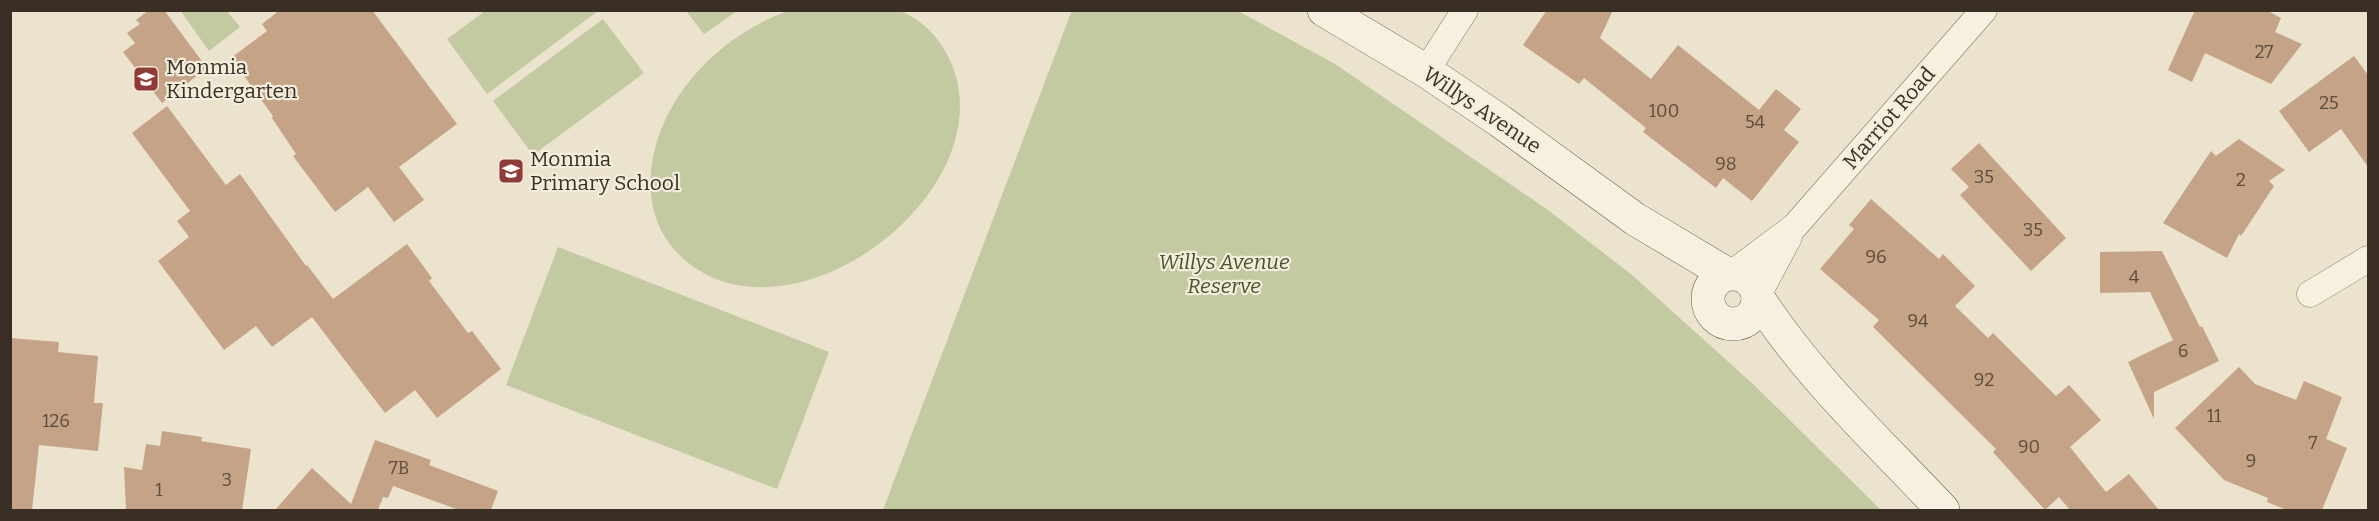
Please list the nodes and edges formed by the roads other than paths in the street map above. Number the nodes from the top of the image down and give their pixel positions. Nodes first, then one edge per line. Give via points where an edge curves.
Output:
1 (1324, 10) edge
2 (1465, 10) edge
3 (1984, 10) edge
4 (1426, 71) junction
5 (1635, 219) junction
6 (1795, 226) junction
7 (2368, 259) edge
8 (1729, 274) junction
9 (2310, 294) dead end
10 (1758, 297) junction
11 (1722, 315) junction
12 (1835, 397) junction
13 (1943, 510) edge

1 - 4 street, Willys Avenue
2 - 4 street
3 - 6 street, Marriot Road
4 - 5 street, Willys Avenue
5 - 8 street, Willys Avenue
5 - 11 street, Willys Avenue
6 - 8 street, Marriot Road
6 - 10 street, Marriot Road
7 - 9 street
8 - 10 street via 1738,274 1751,282
8 - 11 street via 1719,277 1709,290
10 - 11 street via 1754,313 1742,322
10 - 12 street, Willys Avenue
11 - 12 street, Willys Avenue via 1760,338
12 - 13 street, Willys Avenue

